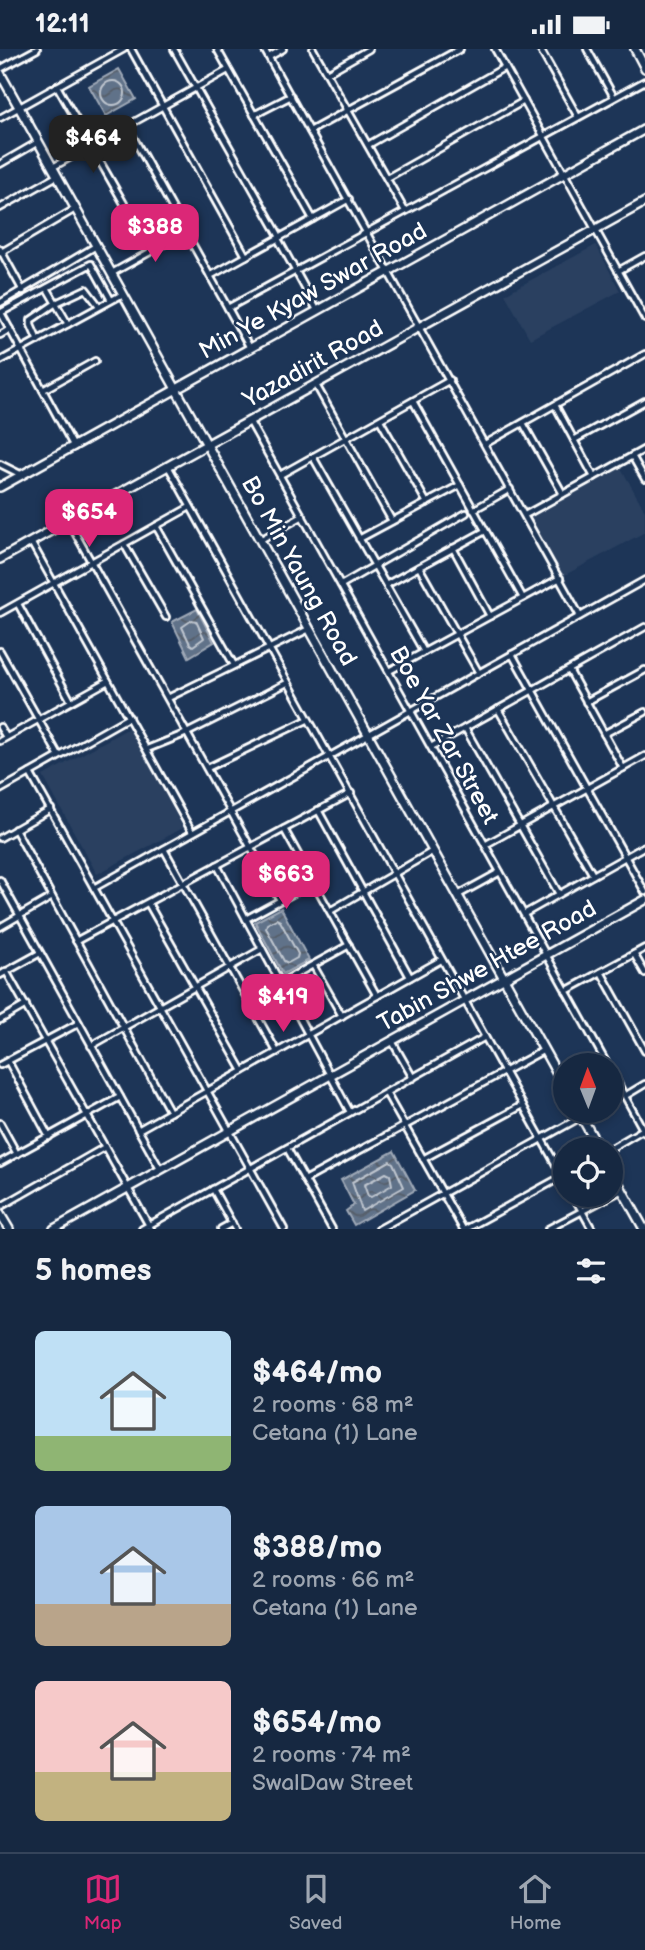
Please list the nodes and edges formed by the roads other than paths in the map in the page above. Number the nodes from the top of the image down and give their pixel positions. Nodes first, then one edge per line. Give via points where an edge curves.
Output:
1 (37, 49) edge
2 (124, 49) edge
3 (131, 49) edge
4 (174, 49) edge
5 (217, 49) edge
6 (264, 49) edge
7 (283, 49) edge
8 (313, 49) edge
9 (369, 49) edge
10 (460, 49) edge
11 (495, 49) edge
12 (540, 49) edge
13 (587, 49) edge
14 (635, 49) edge
15 (269, 57) junction
16 (505, 67) junction
17 (645, 68) edge
18 (229, 70) junction
19 (0, 71) edge
20 (327, 73) junction
21 (645, 81) edge
22 (57, 86) junction
23 (196, 88) junction
24 (291, 96) junction
25 (614, 97) junction
26 (524, 101) junction
27 (163, 106) junction
28 (19, 107) junction
29 (348, 110) junction
30 (254, 115) junction
31 (578, 117) junction
32 (0, 118) edge
33 (127, 126) junction
34 (645, 129) edge
35 (310, 131) junction
36 (543, 136) junction
37 (38, 142) junction
38 (368, 145) junction
39 (91, 146) junction
40 (0, 164) edge
41 (52, 167) junction
42 (566, 173) junction
43 (57, 176) junction
44 (387, 178) junction
45 (349, 199) junction
46 (645, 202) edge
47 (0, 208) edge
48 (75, 209) junction
49 (405, 211) junction
50 (313, 219) junction
51 (595, 229) junction
52 (186, 232) junction
53 (368, 233) junction
54 (279, 238) junction
55 (96, 246) junction
56 (1, 251) edge
57 (151, 251) junction
58 (645, 256) edge
59 (246, 257) junction
60 (388, 270) junction
61 (296, 271) junction
62 (618, 271) junction
63 (111, 273) junction
64 (210, 276) junction
65 (47, 288) junction
66 (23, 291) junction
67 (122, 294) junction
68 (111, 300) junction
69 (0, 303) edge
70 (56, 303) junction
71 (99, 306) junction
72 (228, 308) junction
73 (317, 310) junction
74 (0, 313) edge
75 (645, 319) edge
76 (68, 324) junction
77 (420, 326) junction
78 (10, 329) junction
79 (0, 335) edge
80 (38, 341) junction
81 (250, 348) junction
82 (21, 350) junction
83 (645, 354) edge
84 (0, 361) edge
85 (95, 361) dead end
86 (450, 380) junction
87 (315, 384) junction
88 (43, 390) junction
89 (179, 396) junction
90 (413, 401) junction
91 (645, 401) edge
92 (555, 405) junction
93 (380, 420) junction
94 (250, 421) junction
95 (523, 423) junction
96 (346, 439) junction
97 (203, 440) junction
98 (574, 440) junction
99 (485, 444) junction
100 (74, 447) junction
101 (645, 449) edge
102 (632, 456) junction
103 (313, 457) junction
104 (0, 464) edge
105 (168, 466) junction
106 (23, 475) junction
107 (280, 475) junction
108 (594, 477) junction
109 (645, 479) edge
110 (460, 485) junction
111 (0, 487) edge
112 (510, 489) junction
113 (563, 494) junction
114 (427, 503) junction
115 (190, 507) junction
116 (473, 510) junction
117 (466, 513) dead end
118 (524, 515) junction
119 (303, 516) junction
120 (69, 521) junction
121 (392, 521) junction
122 (156, 526) junction
123 (485, 531) junction
124 (359, 539) junction
125 (260, 540) junction
126 (32, 542) junction
127 (124, 544) junction
128 (453, 548) junction
129 (0, 559) edge
130 (92, 562) junction
131 (374, 565) junction
132 (419, 567) junction
133 (560, 578) junction
134 (645, 580) edge
135 (54, 583) junction
136 (341, 585) junction
137 (386, 585) junction
138 (523, 598) junction
139 (18, 604) junction
140 (0, 613) edge
141 (491, 616) junction
142 (580, 616) junction
143 (166, 617) dead end
144 (645, 627) edge
145 (310, 628) junction
146 (457, 634) junction
147 (268, 649) junction
148 (0, 651) edge
149 (424, 652) junction
150 (512, 654) junction
151 (234, 665) junction
152 (569, 670) junction
153 (645, 670) edge
154 (389, 671) junction
155 (479, 673) junction
156 (108, 681) junction
157 (287, 683) junction
158 (533, 690) junction
159 (168, 698) junction
160 (71, 701) junction
161 (586, 702) junction
162 (498, 709) junction
163 (411, 711) junction
164 (645, 712) edge
165 (129, 717) junction
166 (38, 719) junction
167 (307, 720) junction
168 (0, 727) edge
169 (465, 728) junction
170 (187, 733) junction
171 (369, 734) junction
172 (604, 734) junction
173 (6, 737) junction
174 (0, 740) edge
175 (431, 747) junction
176 (147, 749) junction
177 (59, 756) junction
178 (330, 756) junction
179 (645, 756) edge
180 (207, 768) junction
181 (623, 768) junction
182 (30, 773) junction
183 (588, 788) junction
184 (0, 790) edge
185 (351, 793) junction
186 (554, 807) junction
187 (51, 809) junction
188 (318, 810) junction
189 (231, 812) junction
190 (520, 826) junction
191 (15, 829) junction
192 (284, 829) junction
193 (192, 832) junction
194 (0, 838) edge
195 (485, 845) junction
196 (645, 846) edge
197 (251, 847) junction
198 (164, 849) junction
199 (433, 851) junction
200 (626, 857) junction
201 (217, 865) junction
202 (500, 872) junction
203 (394, 874) junction
204 (593, 875) junction
205 (0, 882) edge
206 (314, 882) junction
207 (183, 884) junction
208 (94, 888) junction
209 (645, 891) edge
210 (363, 892) junction
211 (559, 894) junction
212 (457, 896) junction
213 (52, 897) junction
214 (280, 900) junction
215 (645, 900) edge
216 (148, 902) junction
217 (330, 911) junction
218 (524, 914) junction
219 (19, 916) junction
220 (246, 919) junction
221 (113, 921) junction
222 (0, 927) edge
223 (76, 941) junction
224 (349, 945) junction
225 (645, 948) edge
226 (262, 949) junction
227 (40, 953) junction
228 (634, 954) junction
229 (546, 955) junction
230 (441, 960) junction
231 (313, 965) junction
232 (230, 968) junction
233 (6, 971) junction
234 (601, 972) junction
235 (645, 973) edge
236 (0, 975) edge
237 (410, 977) junction
238 (504, 979) junction
239 (280, 983) junction
240 (196, 987) junction
241 (566, 991) junction
242 (377, 996) junction
243 (465, 1000) junction
244 (26, 1006) junction
245 (160, 1007) junction
246 (342, 1016) junction
247 (0, 1020) edge
248 (79, 1023) junction
249 (123, 1028) junction
250 (309, 1034) junction
251 (485, 1037) junction
252 (46, 1041) junction
253 (392, 1041) junction
254 (91, 1046) junction
255 (544, 1051) junction
256 (645, 1051) edge
257 (277, 1052) junction
258 (601, 1053) edge
259 (8, 1061) junction
260 (0, 1065) edge
261 (553, 1067) edge
262 (243, 1071) junction
263 (504, 1071) junction
264 (331, 1075) junction
265 (413, 1077) junction
266 (645, 1084) edge
267 (207, 1091) junction
268 (623, 1092) edge
269 (386, 1093) junction
270 (625, 1096) junction
271 (120, 1097) junction
272 (523, 1105) junction
273 (170, 1112) junction
274 (350, 1112) junction
275 (87, 1115) junction
276 (0, 1123) edge
277 (566, 1123) edge
278 (405, 1126) junction
279 (138, 1130) junction
280 (645, 1130) edge
281 (230, 1131) junction
282 (49, 1137) junction
283 (542, 1139) junction
284 (623, 1142) edge
285 (105, 1147) junction
286 (287, 1148) junction
287 (17, 1154) junction
288 (424, 1159) junction
289 (553, 1159) edge
290 (0, 1163) edge
291 (160, 1169) junction
292 (250, 1169) junction
293 (305, 1180) junction
294 (553, 1185) edge
295 (128, 1188) junction
296 (213, 1189) junction
297 (623, 1192) edge
298 (443, 1193) junction
299 (0, 1207) edge
300 (580, 1207) edge
301 (590, 1207) edge
302 (582, 1211) junction
303 (0, 1214) edge
304 (232, 1223) junction
305 (150, 1227) edge
306 (9, 1229) edge
307 (54, 1229) edge
308 (142, 1229) edge
309 (221, 1229) edge
310 (235, 1229) edge
311 (284, 1229) edge
312 (332, 1229) edge
313 (379, 1229) edge
314 (465, 1229) edge
315 (548, 1229) edge
316 (592, 1229) edge
317 (644, 1229) edge

1 - 19 street
2 - 22 street
3 - 27 street
4 - 23 street
5 - 18 street
6 - 15 street
7 - 15 street
8 - 20 street
9 - 20 street
10 - 29 street
11 - 16 street
12 - 31 street
13 - 25 street
14 - 17 street
15 - 24 street
16 - 26 street
16 - 38 street
18 - 23 street
18 - 30 street
19 - 28 street, Bo Min Yaung Road
20 - 29 street
21 - 25 street
22 - 28 street
22 - 39 street
23 - 27 street
23 - 54 street
24 - 30 street
24 - 35 street
25 - 31 street
26 - 36 street
26 - 44 street
27 - 33 street
27 - 59 street
28 - 32 street
28 - 37 street, Bo Min Yaung Road
29 - 35 street
29 - 38 street
30 - 50 street
31 - 36 street
33 - 39 street
33 - 52 street
34 - 42 street, Min Ye Kyaw Swar Road
35 - 45 street
36 - 42 street
36 - 49 street
37 - 40 street
37 - 41 street, Bo Min Yaung Road
38 - 44 street
39 - 41 street
39 - 57 street
41 - 43 street, Bo Min Yaung Road
42 - 51 street
42 - 60 street, Min Ye Kyaw Swar Road
43 - 47 street
43 - 48 street, Bo Min Yaung Road
44 - 49 street
45 - 50 street
45 - 53 street
46 - 51 street, Yazadirit Road
48 - 55 street, Bo Min Yaung Road
48 - 56 street
49 - 53 street
50 - 54 street
51 - 62 street
51 - 77 street, Yazadirit Road
52 - 57 street
52 - 64 street
53 - 60 street
53 - 61 street
54 - 59 street
54 - 61 street
55 - 63 street, Bo Min Yaung Road
55 - 66 street
56 - 66 street
57 - 63 street
58 - 62 street
59 - 64 street
60 - 73 street, Min Ye Kyaw Swar Road
60 - 77 street
61 - 72 street
61 - 73 street
62 - 75 street
63 - 67 street, Bo Min Yaung Road
64 - 72 street
65 - 68 street via 91,264
65 - 70 street
65 - 74 street
66 - 69 street
67 - 68 street
67 - 89 street, Bo Min Yaung Road
68 - 71 street
70 - 71 street via 86,289
70 - 76 street
70 - 80 street via 31,320
71 - 76 street
72 - 81 street
73 - 81 street, Min Ye Kyaw Swar Road
74 - 78 street
76 - 80 street
77 - 86 street
77 - 87 street, Yazadirit Road
78 - 79 street
78 - 82 street
80 - 82 street
81 - 89 street, Min Ye Kyaw Swar Road
82 - 84 street
82 - 88 street
83 - 92 street
85 - 88 street
86 - 90 street
86 - 99 street
87 - 94 street, Yazadirit Road
87 - 96 street
88 - 100 street
89 - 97 street, Bo Min Yaung Road
89 - 100 street, Min Ye Kyaw Swar Road
90 - 93 street
90 - 110 street
91 - 98 street
92 - 95 street
92 - 98 street
93 - 96 street
93 - 114 street
94 - 97 street, Yazadirit Road
94 - 107 street, Boe Yar Zar Street
95 - 99 street
95 - 113 street
96 - 103 street
96 - 121 street
97 - 105 street, Yazadirit Road
97 - 125 street, Bo Min Yaung Road
98 - 108 street
99 - 112 street
100 - 106 street, Min Ye Kyaw Swar Road
101 - 102 street
102 - 108 street
102 - 109 street
103 - 107 street
103 - 124 street
104 - 106 street
105 - 115 street
105 - 120 street, Yazadirit Road
106 - 111 street, Min Ye Kyaw Swar Road
107 - 119 street, Boe Yar Zar Street
108 - 113 street
110 - 114 street
110 - 116 street
112 - 116 street
112 - 118 street
113 - 118 street
114 - 121 street
115 - 122 street
115 - 147 street
116 - 123 street
117 - 131 street
118 - 133 street
119 - 125 street
119 - 136 street, Boe Yar Zar Street
120 - 126 street, Yazadirit Road
120 - 130 street
121 - 124 street
122 - 127 street
122 - 151 street
123 - 128 street
123 - 138 street
124 - 131 street
125 - 145 street, Bo Min Yaung Road
126 - 129 street, Yazadirit Road
126 - 135 street
127 - 130 street
127 - 143 street
128 - 132 street
128 - 141 street
130 - 135 street
130 - 159 street
131 - 136 street
131 - 137 street
132 - 137 street
132 - 146 street
133 - 138 street
133 - 142 street
134 - 142 street
135 - 139 street
135 - 156 street
136 - 154 street, Boe Yar Zar Street
137 - 149 street
138 - 141 street
139 - 140 street
139 - 160 street
141 - 146 street
142 - 150 street
144 - 152 street
145 - 147 street
145 - 171 street, Bo Min Yaung Road
146 - 149 street
146 - 155 street
147 - 151 street
147 - 157 street
148 - 166 street
149 - 154 street
150 - 155 street
150 - 158 street
151 - 159 street
152 - 158 street
152 - 161 street
153 - 161 street
154 - 163 street, Boe Yar Zar Street
155 - 163 street
156 - 160 street
156 - 165 street
157 - 167 street
157 - 170 street
158 - 162 street
158 - 183 street
159 - 170 street
160 - 166 street
161 - 172 street
162 - 169 street
162 - 186 street
163 - 171 street
163 - 175 street, Boe Yar Zar Street
164 - 172 street
165 - 176 street
165 - 177 street
166 - 173 street
166 - 177 street
167 - 178 street
167 - 180 street
168 - 173 street
169 - 175 street
169 - 190 street
170 - 176 street
170 - 180 street
171 - 178 street
171 - 199 street, Bo Min Yaung Road
172 - 181 street
173 - 174 street
175 - 195 street, Boe Yar Zar Street
176 - 193 street
177 - 182 street
178 - 185 street
178 - 189 street
179 - 181 street
180 - 189 street
181 - 183 street
182 - 184 street
182 - 187 street
183 - 186 street
183 - 200 street
185 - 188 street
185 - 203 street
186 - 190 street
186 - 204 street
187 - 191 street
187 - 208 street
188 - 192 street
188 - 210 street
189 - 193 street
189 - 197 street
190 - 195 street
190 - 211 street
191 - 194 street
191 - 213 street
192 - 197 street
192 - 206 street
193 - 198 street
195 - 202 street, Boe Yar Zar Street
196 - 200 street
197 - 201 street
197 - 214 street
198 - 207 street
198 - 208 street
199 - 203 street
199 - 212 street, Bo Min Yaung Road
200 - 204 street
200 - 209 street
201 - 207 street
201 - 220 street
202 - 212 street
202 - 218 street, Boe Yar Zar Street
203 - 210 street
203 - 230 street
204 - 211 street
205 - 219 street
206 - 214 street
206 - 217 street
207 - 216 street
207 - 232 street
208 - 221 street
210 - 217 street
210 - 237 street
211 - 218 street
212 - 238 street, Bo Min Yaung Road
213 - 219 street
213 - 223 street
214 - 220 street
215 - 229 street, Tabin Shwe Htee Road
216 - 221 street
216 - 240 street
217 - 224 street
218 - 229 street, Boe Yar Zar Street
219 - 222 street
219 - 227 street
220 - 226 street
221 - 223 street
221 - 245 street
223 - 249 street
224 - 231 street
224 - 242 street
225 - 228 street
226 - 232 street
226 - 239 street
227 - 233 street
227 - 248 street
228 - 234 street
228 - 235 street
229 - 238 street, Tabin Shwe Htee Road
229 - 241 street, Boe Yar Zar Street
230 - 237 street
230 - 243 street
231 - 239 street
231 - 246 street
232 - 240 street
232 - 257 street
233 - 236 street
233 - 244 street
234 - 241 street
234 - 256 street
237 - 242 street
238 - 243 street, Tabin Shwe Htee Road
238 - 255 street, Bo Min Yaung Road
239 - 250 street
240 - 245 street
240 - 262 street
241 - 258 street, Boe Yar Zar Street
242 - 246 street
243 - 251 street
243 - 253 street, Tabin Shwe Htee Road
244 - 247 street
244 - 252 street
245 - 249 street
245 - 267 street
246 - 250 street
248 - 252 street
248 - 254 street
249 - 254 street
249 - 273 street
250 - 257 street
250 - 264 street
251 - 263 street
251 - 265 street
252 - 259 street
252 - 275 street
253 - 264 street, Tabin Shwe Htee Road
253 - 265 street
254 - 271 street
255 - 261 street, Bo Min Yaung Road
255 - 263 street
257 - 262 street
259 - 260 street
259 - 282 street
262 - 267 street
263 - 272 street
263 - 278 street
264 - 274 street
264 - 281 street, Tabin Shwe Htee Road
265 - 269 street
266 - 270 street
267 - 273 street
267 - 281 street
268 - 270 street
269 - 274 street
269 - 278 street
270 - 280 street
271 - 275 street
271 - 279 street
272 - 283 street
272 - 288 street
273 - 279 street
274 - 286 street
275 - 282 street
275 - 285 street
276 - 287 street
277 - 283 street
278 - 288 street
278 - 293 street
279 - 291 street
280 - 284 street
281 - 291 street, Tabin Shwe Htee Road
281 - 292 street
282 - 287 street
283 - 289 street
283 - 298 street
285 - 295 street
285 - 299 street
286 - 292 street
286 - 293 street
287 - 290 street
288 - 298 street
291 - 295 street, Tabin Shwe Htee Road
292 - 296 street
292 - 311 street
293 - 312 street
294 - 314 street
295 - 305 street
295 - 307 street, Tabin Shwe Htee Road
296 - 304 street
296 - 305 street
297 - 317 street
298 - 313 street
298 - 314 street
300 - 302 street
301 - 302 street
302 - 315 street
302 - 316 street
303 - 306 street
304 - 309 street
304 - 310 street
305 - 308 street

